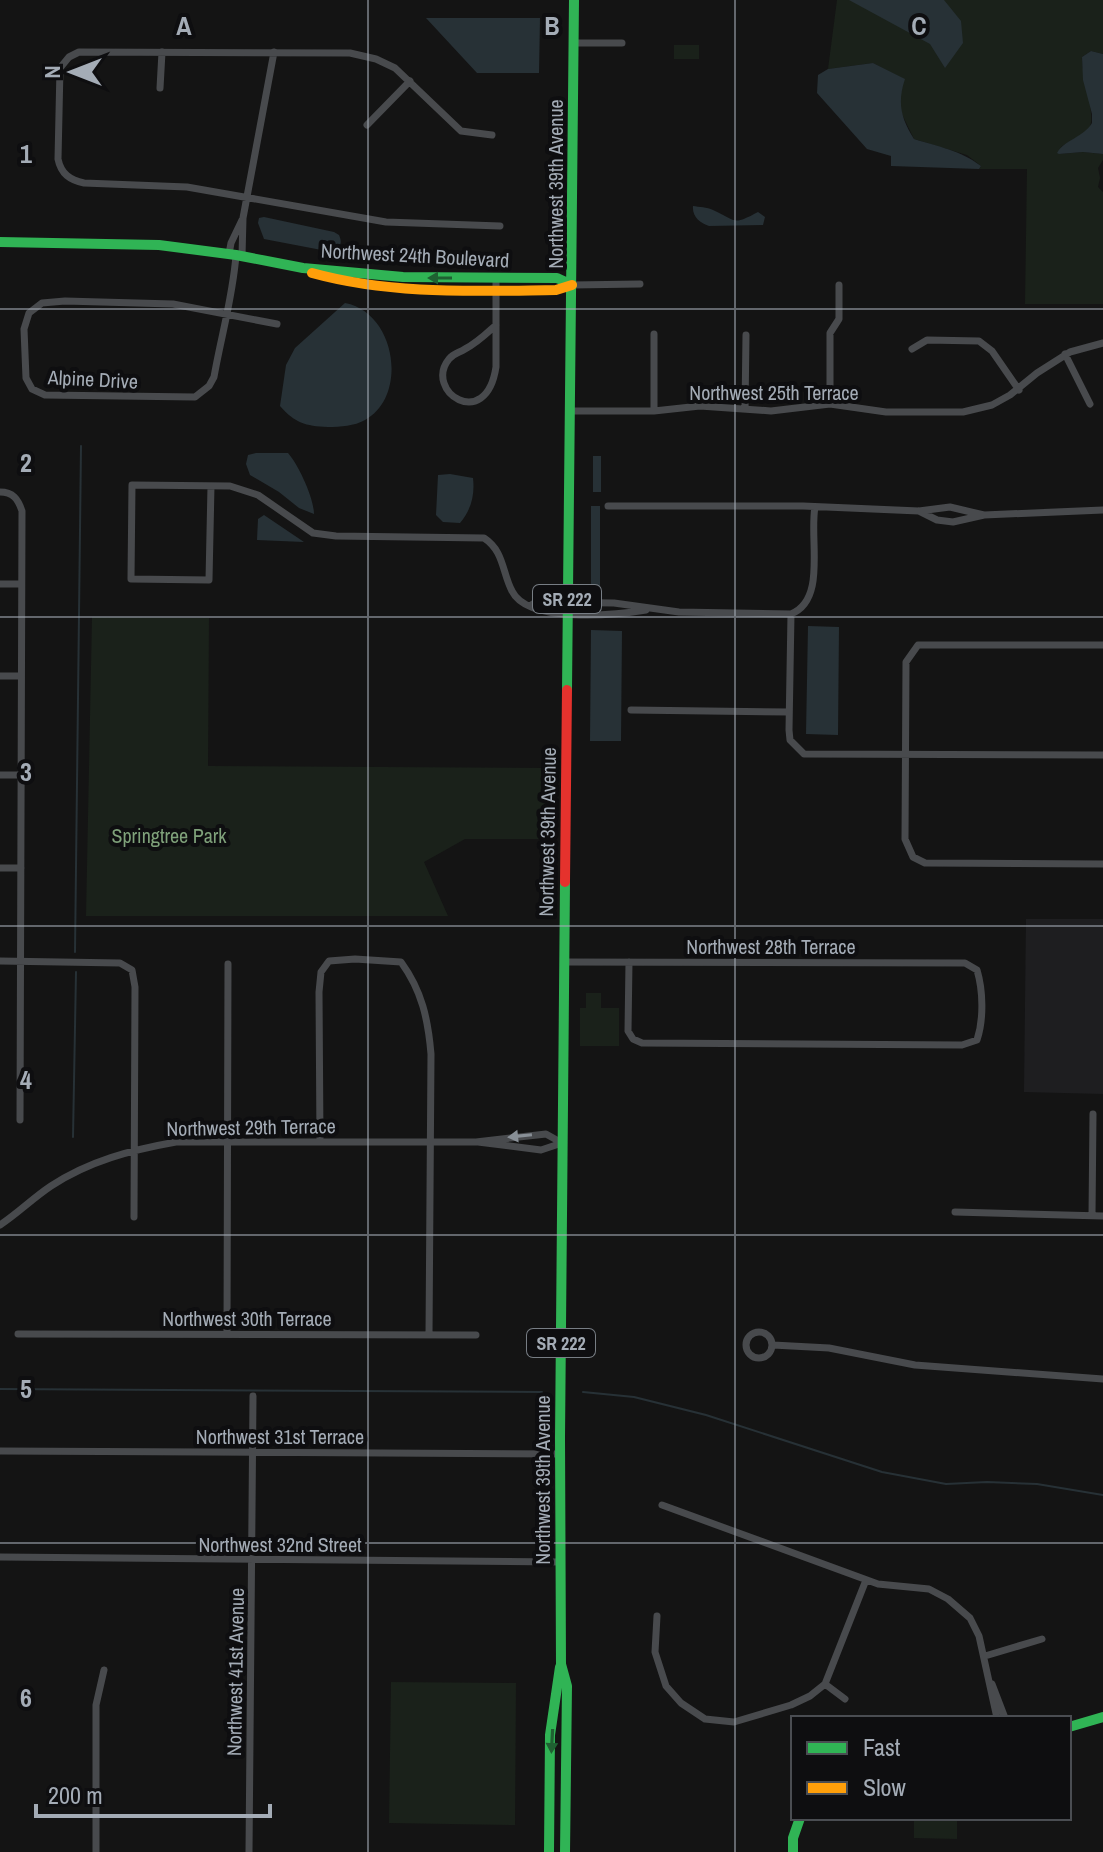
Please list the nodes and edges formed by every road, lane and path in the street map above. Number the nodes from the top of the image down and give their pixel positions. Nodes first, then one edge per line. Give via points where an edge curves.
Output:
1 (574, 0) edge
2 (574, 43) junction
3 (622, 43) dead end
4 (162, 52) junction
5 (274, 52) junction
6 (410, 81) junction
7 (160, 88) dead end
8 (367, 125) dead end
9 (492, 135) dead end
10 (247, 197) junction
11 (243, 218) junction
12 (500, 226) dead end
13 (0, 242) edge
14 (236, 255) junction
15 (303, 268) junction
16 (496, 278) junction
17 (640, 284) dead end
18 (572, 285) junction
19 (839, 285) dead end
20 (496, 290) junction
21 (226, 313) junction
22 (277, 324) dead end
23 (496, 325) junction
24 (654, 334) dead end
25 (746, 335) dead end
26 (1103, 343) edge
27 (912, 349) dead end
28 (1065, 354) junction
29 (1019, 390) junction
30 (830, 404) junction
31 (1090, 404) dead end
32 (745, 409) junction
33 (570, 411) junction
34 (654, 411) junction
35 (211, 486) junction
36 (0, 492) edge
37 (608, 506) dead end
38 (815, 507) junction
39 (1103, 510) edge
40 (919, 511) junction
41 (984, 515) junction
42 (0, 584) edge
43 (21, 584) junction
44 (567, 608) junction
45 (791, 614) junction
46 (1103, 645) edge
47 (0, 676) edge
48 (21, 676) junction
49 (631, 710) dead end
50 (789, 712) junction
51 (905, 754) junction
52 (1103, 755) edge
53 (0, 775) edge
54 (21, 775) junction
55 (1103, 864) edge
56 (0, 868) edge
57 (21, 868) junction
58 (0, 961) edge
59 (21, 962) junction
60 (563, 962) junction
61 (629, 962) junction
62 (228, 964) dead end
63 (1093, 1114) dead end
64 (20, 1120) dead end
65 (228, 1140) junction
66 (320, 1140) junction
67 (430, 1141) junction
68 (476, 1142) junction
69 (562, 1143) junction
70 (134, 1149) junction
71 (955, 1212) dead end
72 (1092, 1215) junction
73 (1103, 1216) edge
74 (134, 1217) dead end
75 (0, 1225) edge
76 (18, 1334) dead end
77 (227, 1334) junction
78 (429, 1335) junction
79 (476, 1335) dead end
80 (773, 1345) dead end
81 (1103, 1379) edge
82 (253, 1396) dead end
83 (0, 1451) edge
84 (253, 1452) junction
85 (560, 1454) junction
86 (662, 1505) dead end
87 (0, 1557) edge
88 (253, 1559) junction
89 (560, 1562) junction
90 (866, 1580) junction
91 (657, 1616) dead end
92 (1042, 1639) dead end
93 (985, 1656) junction
94 (561, 1664) junction
95 (104, 1670) dead end
96 (991, 1683) junction
97 (825, 1684) junction
98 (845, 1699) dead end
99 (996, 1716) edge
100 (1004, 1716) edge
101 (1103, 1717) edge
102 (1071, 1726) edge
103 (799, 1820) edge
104 (96, 1852) edge
105 (249, 1852) edge
106 (549, 1852) edge
107 (565, 1852) edge
108 (793, 1852) edge

1 - 2 main road, Northwest 39th Avenue / SR 222
2 - 3 street
2 - 18 main road, Northwest 39th Avenue / SR 222
4 - 5 street
4 - 7 street
4 - 10 street via 79,52 64,62 59,76 58,159 64,174 84,183 187,187
5 - 6 street via 367,56
5 - 10 street
6 - 8 street
6 - 9 street via 456,128
10 - 11 street
10 - 12 street via 386,222
11 - 14 street
11 - 14 street
13 - 14 main road, Northwest 24th Boulevard via 159,245
14 - 15 main road, Northwest 24th Boulevard
14 - 21 street
16 -> 15 main road, Northwest 24th Boulevard
15 - 20 main road, Northwest 24th Boulevard via 373,286
16 - 18 main road, Northwest 24th Boulevard via 557,278
16 - 20 street
17 - 18 street, Northwest 24th Boulevard
18 - 20 main road, Northwest 24th Boulevard
18 - 33 main road, Northwest 39th Avenue / SR 222
19 - 30 street via 839,319 830,333
20 - 23 street
21 - 21 street, Alpine Drive via 173,304 42,303 29,313 24,329 26,378 32,389 45,395 195,397 214,377
21 - 22 street
23 - 23 street via 490,390 474,402 457,400 443,381 445,366 452,355
24 - 34 street
25 - 32 street
26 - 28 street, Northwest 25th Terrace
27 - 29 street via 927,340 979,341
28 - 29 street, Northwest 25th Terrace
28 - 31 street
29 - 30 street, Northwest 25th Terrace via 992,405 963,412 886,412
30 - 32 street, Northwest 25th Terrace
32 - 34 street, Northwest 25th Terrace
33 - 34 street, Northwest 25th Terrace
33 - 44 main road, Northwest 39th Avenue / SR 222
35 - 35 street via 209,580 131,579 132,485
35 - 44 street via 258,495 313,533 484,538 494,545 519,602 536,610
36 - 43 street via 18,499 22,511
37 - 38 street
38 - 40 street
38 - 45 street via 813,587 806,604
39 - 41 street
40 - 41 street via 950,507
40 - 41 street via 945,522
42 - 43 street
43 - 48 street
44 - 45 street via 619,614
44 - 60 main road, Northwest 39th Avenue / SR 222
45 - 50 street
46 - 51 street via 918,645 906,662
47 - 48 street
48 - 54 street
49 - 50 street
50 - 51 street via 790,740 804,754
51 - 52 street
51 - 55 street via 905,839 913,857 925,863
53 - 54 street
54 - 57 street
56 - 57 street
57 - 59 street
58 - 59 street
59 - 64 street
59 - 70 street via 120,963 132,970
60 - 61 street, Northwest 28th Terrace
60 - 69 main road, Northwest 39th Avenue / SR 222
61 - 61 street, Northwest 28th Terrace via 965,963 977,970 981,984 980,1030 977,1040 962,1045 642,1043 628,1031
62 - 65 street
63 - 72 street
65 - 66 street, Northwest 29th Terrace
65 - 70 street, Northwest 29th Terrace
65 - 77 street
66 - 67 street, Northwest 29th Terrace
66 - 67 street via 321,972 329,961 355,959 401,962 420,994 431,1054
67 - 68 street, Northwest 29th Terrace
67 - 78 street
68 - 69 street, Northwest 29th Terrace via 541,1150
69 -> 68 street, Northwest 29th Terrace via 546,1134
69 - 85 main road, Northwest 39th Avenue / SR 222
70 - 74 street
70 - 75 street, Northwest 29th Terrace via 51,1186
71 - 72 street
72 - 73 street
76 - 77 street, Northwest 30th Terrace
77 - 78 street, Northwest 30th Terrace
78 - 79 street, Northwest 30th Terrace
80 - 81 street via 829,1348 915,1365
82 - 84 street, Northwest 41st Avenue
83 - 84 street, Northwest 31st Terrace
84 - 85 street, Northwest 31st Terrace
84 - 88 street, Northwest 41st Avenue
85 - 89 main road, Northwest 39th Avenue / SR 222
86 - 90 street
87 - 88 street, Northwest 32nd Street
88 - 89 street, Northwest 32nd Street
88 - 105 street, Northwest 41st Avenue
89 - 94 main road, Northwest 39th Avenue / SR 222
90 - 93 street via 929,1589 948,1599 970,1618
90 - 97 street
91 - 97 street via 655,1652 661,1677 673,1695 705,1719 734,1722 761,1716 810,1696
92 - 93 street
93 - 96 street
94 -> 106 main road, Northwest 39th Avenue / SR 222 via 549,1778
94 - 107 main road, Northwest 39th Avenue / SR 222 via 567,1686
95 - 104 street via 96,1705
96 - 99 street
96 - 100 street
97 - 98 street
101 - 102 main road
103 - 108 main road

